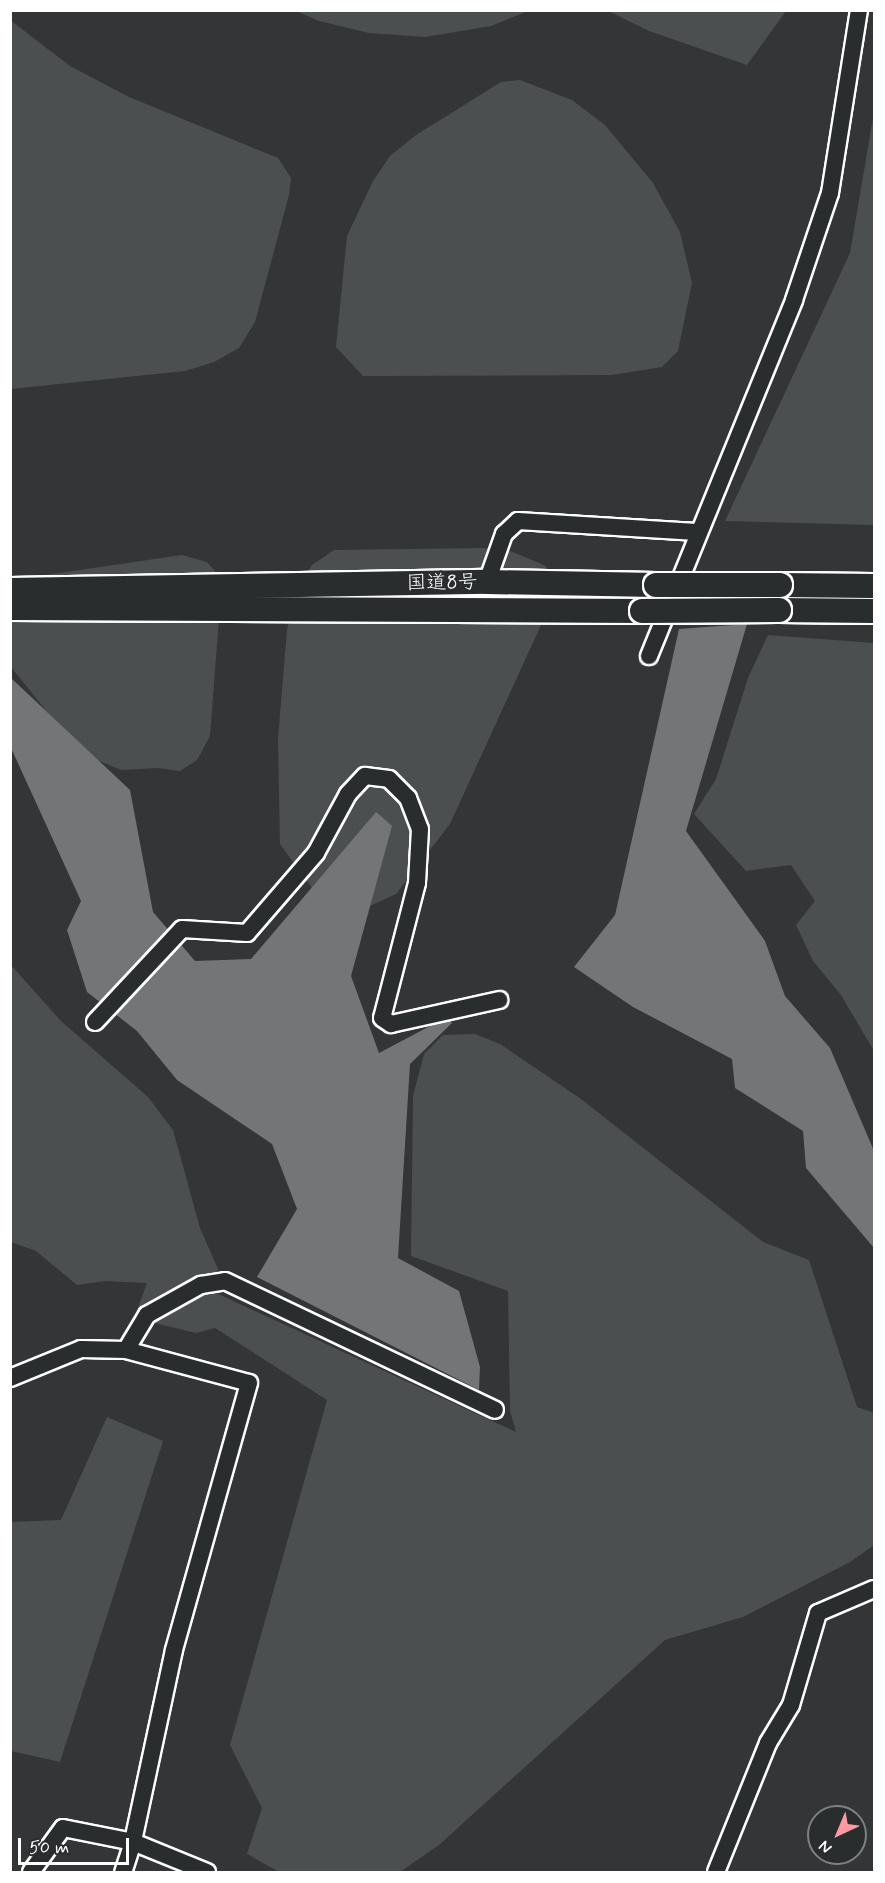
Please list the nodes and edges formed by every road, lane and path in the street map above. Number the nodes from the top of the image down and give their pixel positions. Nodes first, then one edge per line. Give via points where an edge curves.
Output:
1 (859, 10) edge
2 (697, 532) junction
3 (487, 582) junction
4 (10, 584) edge
5 (874, 586) edge
6 (10, 590) edge
7 (56, 596) junction
8 (874, 610) edge
9 (10, 611) edge
10 (649, 656) dead end
11 (499, 1000) dead end
12 (99, 1018) dead end
13 (126, 1350) junction
14 (10, 1378) edge
15 (495, 1410) dead end
16 (874, 1590) edge
17 (133, 1842) junction
18 (31, 1872) edge
19 (123, 1872) edge
20 (207, 1872) edge
21 (716, 1872) edge

1 - 2 street via 830,193 794,300
2 - 3 street via 518,521 504,534
2 - 10 street
3 - 5 highway, 国道8号, bridge
3 - 7 highway, 国道8号
4 - 7 highway
6 - 7 highway, 国道8号
7 - 8 highway, 国道8号, bridge via 642,611
7 - 9 highway
11 - 12 street via 390,1024 382,1018 417,884 420,829 408,798 389,779 365,776 348,794 316,853 247,933 182,929
13 - 14 street via 81,1349
13 - 15 street via 147,1315 201,1285 225,1281
13 - 17 street via 249,1383 174,1650
16 - 21 street via 818,1613 792,1705 768,1743
17 - 18 street via 63,1828
17 - 19 street
17 - 20 street

